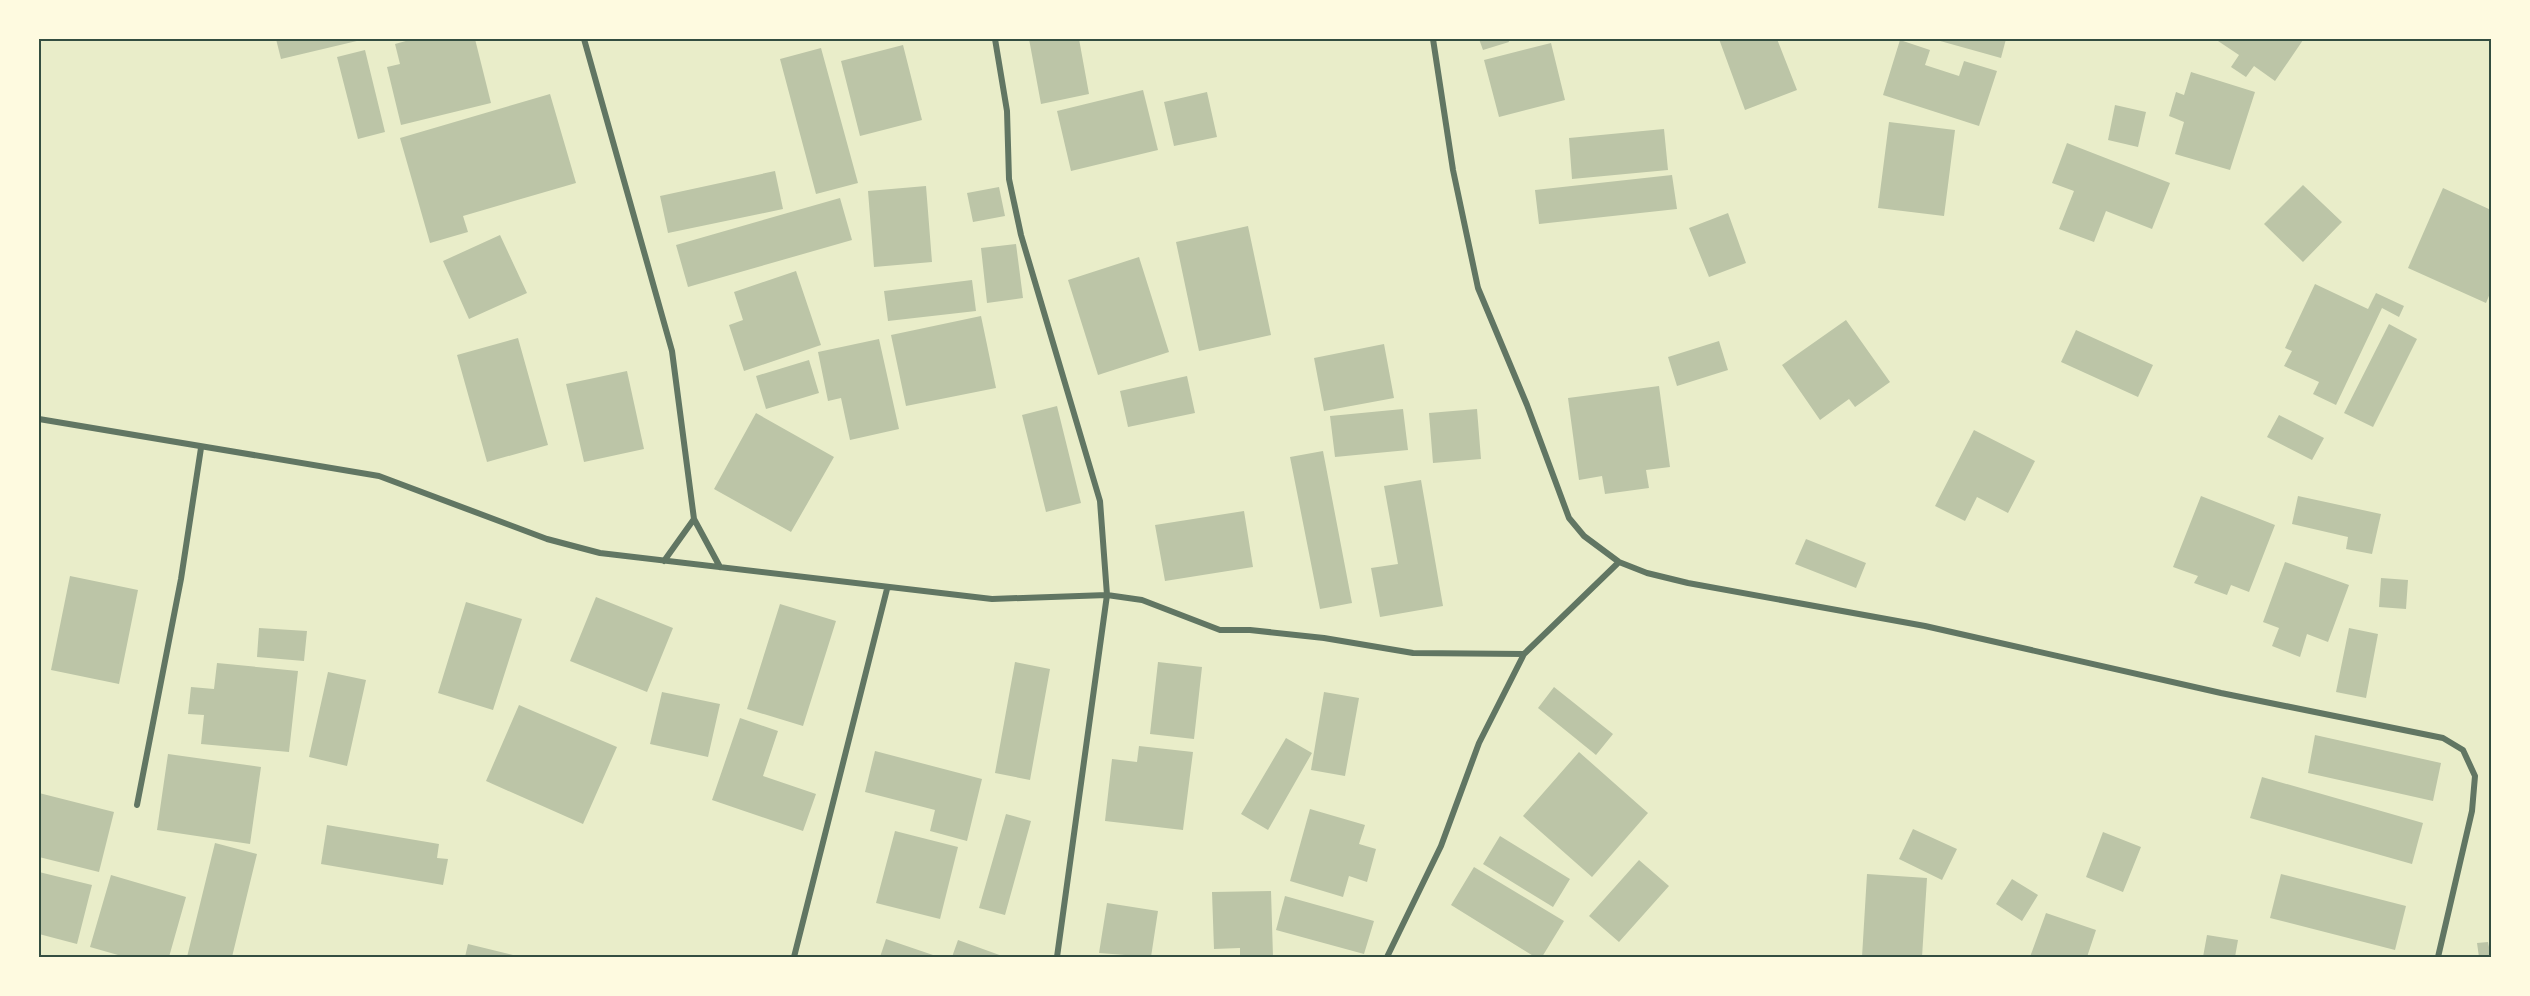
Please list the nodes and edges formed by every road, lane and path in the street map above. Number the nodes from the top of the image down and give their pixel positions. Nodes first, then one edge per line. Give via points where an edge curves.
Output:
1 (584, 39) edge
2 (995, 39) edge
3 (1433, 39) edge
4 (39, 419) edge
5 (201, 448) junction
6 (694, 519) junction
7 (664, 561) junction
8 (1619, 562) junction
9 (720, 567) junction
10 (887, 588) junction
11 (1107, 595) junction
12 (1524, 654) junction
13 (137, 805) dead end
14 (794, 957) edge
15 (1057, 957) edge
16 (1387, 957) edge
17 (2438, 957) edge

1 - 6 street via 672,351
2 - 11 street via 1007,111 1009,178 1021,236 1100,501
3 - 8 street via 1453,170 1478,288 1569,518 1584,536
4 - 5 street
5 - 7 street via 380,476 547,539 600,554
5 - 13 street via 181,579
6 - 7 street
6 - 9 street
7 - 9 street
8 - 12 street
8 - 17 street via 1688,583 1925,626 2443,738 2463,750 2475,776 2472,811
9 - 10 street
10 - 11 street via 992,599
10 - 14 street
11 - 12 street via 1142,600 1220,630 1324,638 1413,653
11 - 15 street
12 - 16 street via 1479,743 1441,846

